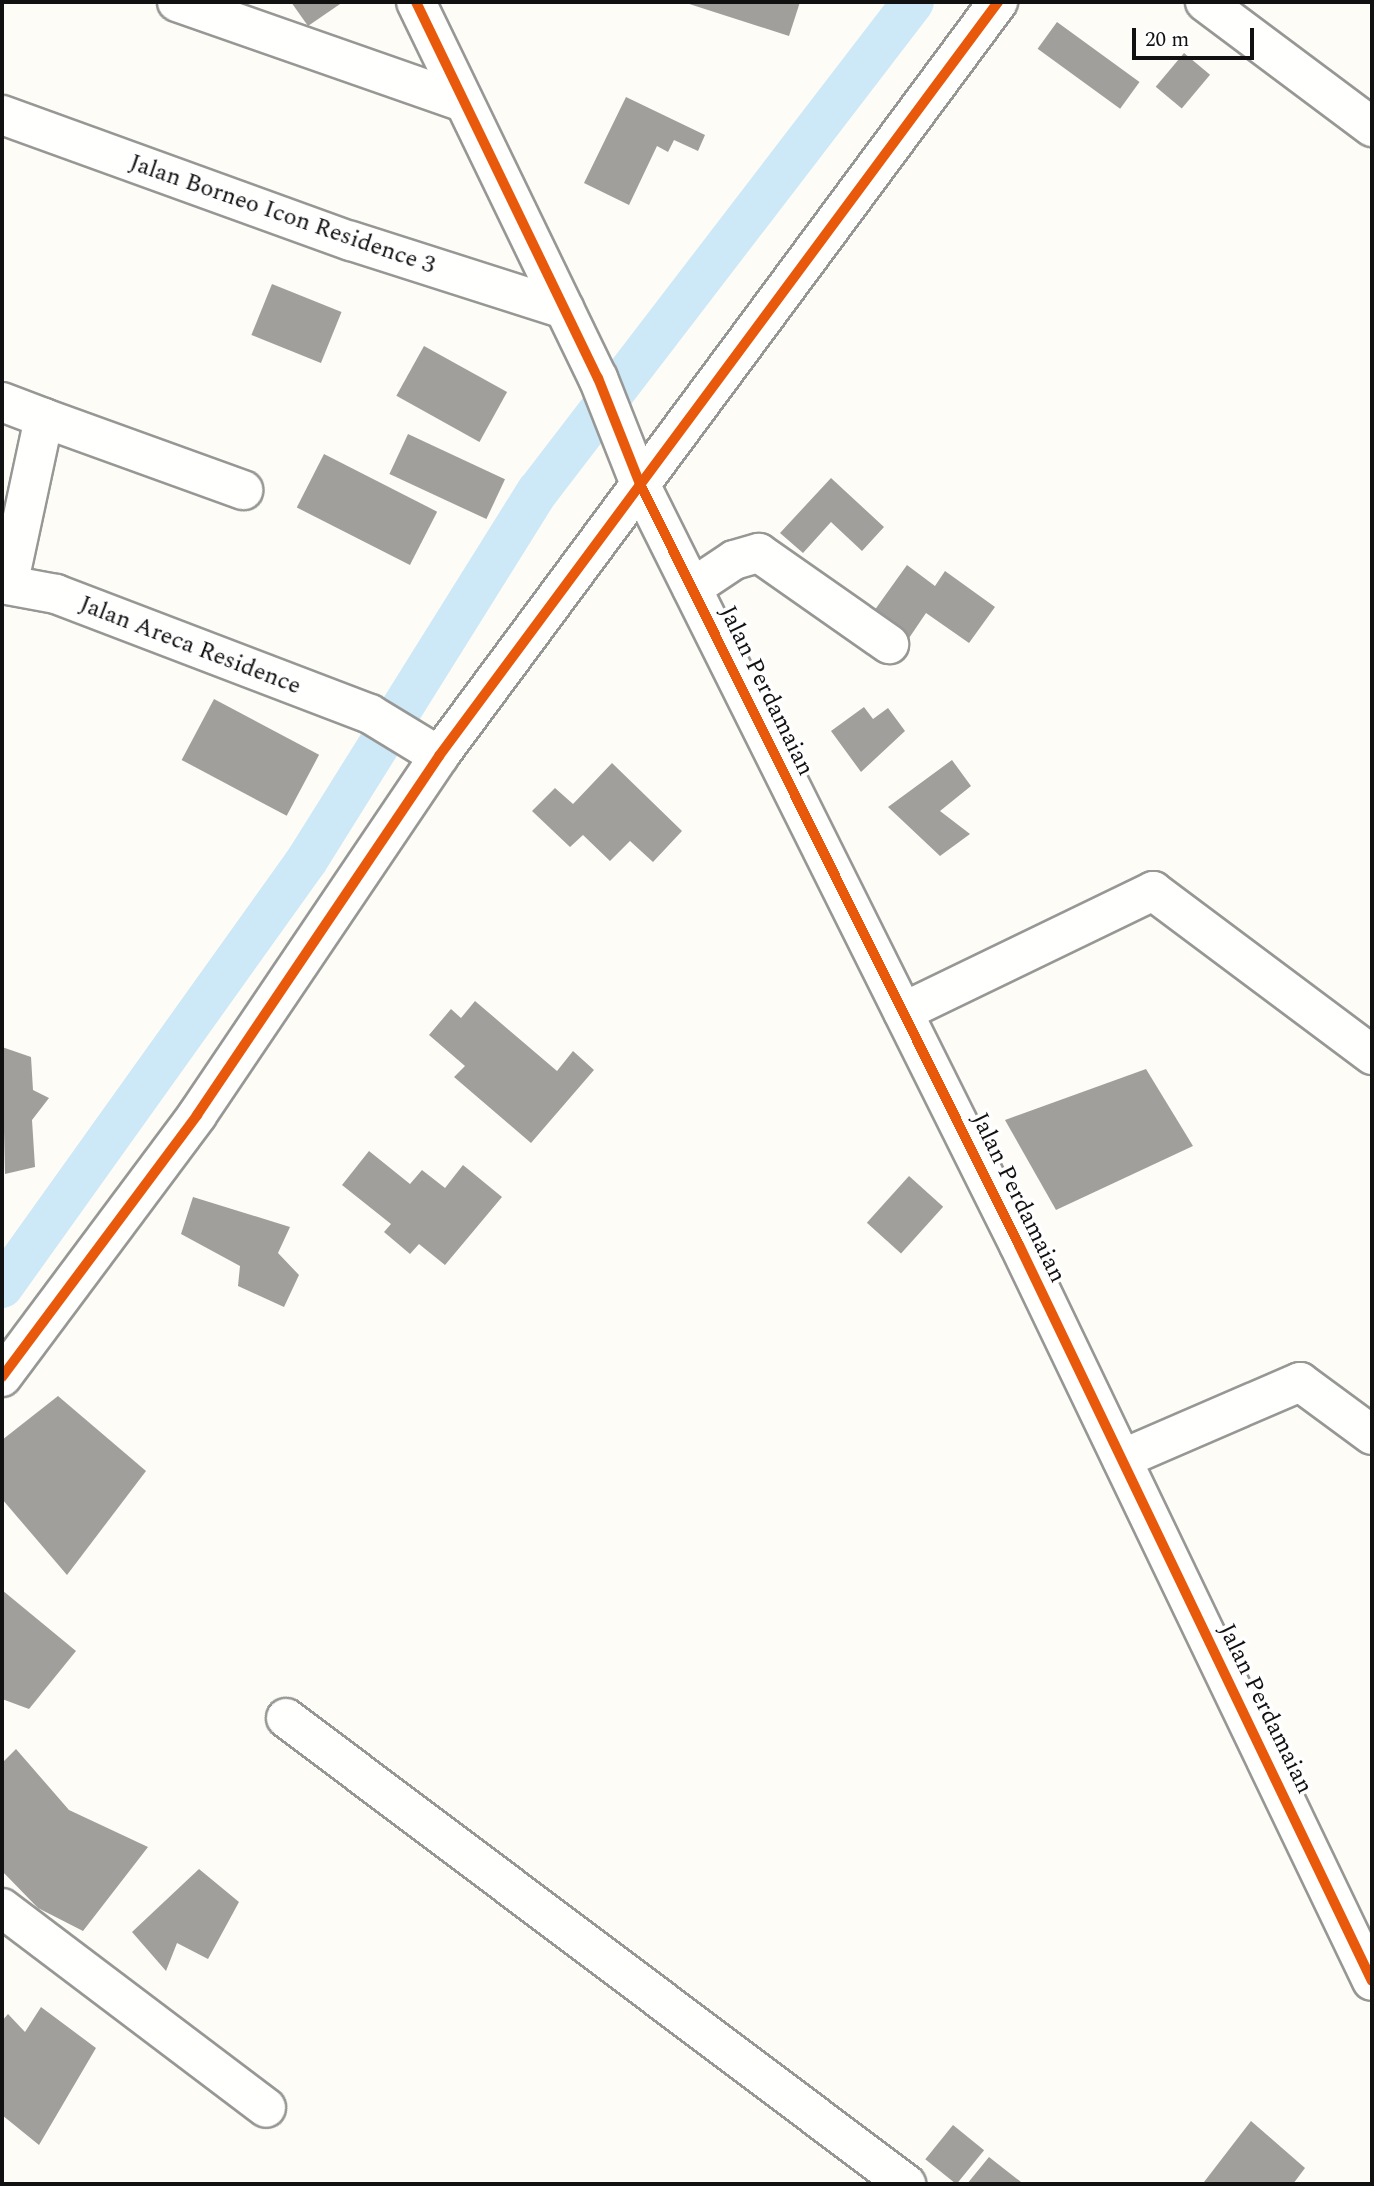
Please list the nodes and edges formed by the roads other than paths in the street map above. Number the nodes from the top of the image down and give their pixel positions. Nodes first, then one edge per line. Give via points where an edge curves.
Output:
1 (177, 2) edge
2 (415, 2) edge
3 (998, 2) edge
4 (1205, 2) edge
5 (460, 101) junction
6 (2, 115) edge
7 (1372, 127) edge
8 (564, 310) junction
9 (2, 402) edge
10 (44, 418) junction
11 (640, 484) junction
12 (243, 490) dead end
13 (5, 582) edge
14 (692, 588) junction
15 (889, 644) dead end
16 (439, 756) junction
17 (902, 1012) junction
18 (1372, 1055) edge
19 (2, 1377) edge
20 (1372, 1435) edge
21 (1122, 1459) junction
22 (286, 1718) dead end
23 (2, 1908) edge
24 (1372, 1981) edge
25 (266, 2108) dead end
26 (906, 2184) edge

1 - 5 street
2 - 5 street, Jalan Perdamaian
3 - 11 street
4 - 7 street
5 - 8 street, Jalan Perdamaian
6 - 8 street, Jalan Borneo Icon Residence 3 via 351,241
8 - 11 street, Jalan Perdamaian via 624,436
9 - 10 street
10 - 12 street
10 - 13 street, Jalan Areca Residence
11 - 14 street, Jalan Perdamaian
11 - 16 street
13 - 16 street, Jalan Areca Residence via 386,723
14 - 15 street via 734,561 759,553
14 - 17 street, Jalan Perdamaian
16 - 19 street via 197,1115
17 - 18 street via 1153,891
17 - 21 street, Jalan Perdamaian
20 - 21 street via 1300,1382
21 - 24 street, Jalan Perdamaian
22 - 26 street
23 - 25 street

